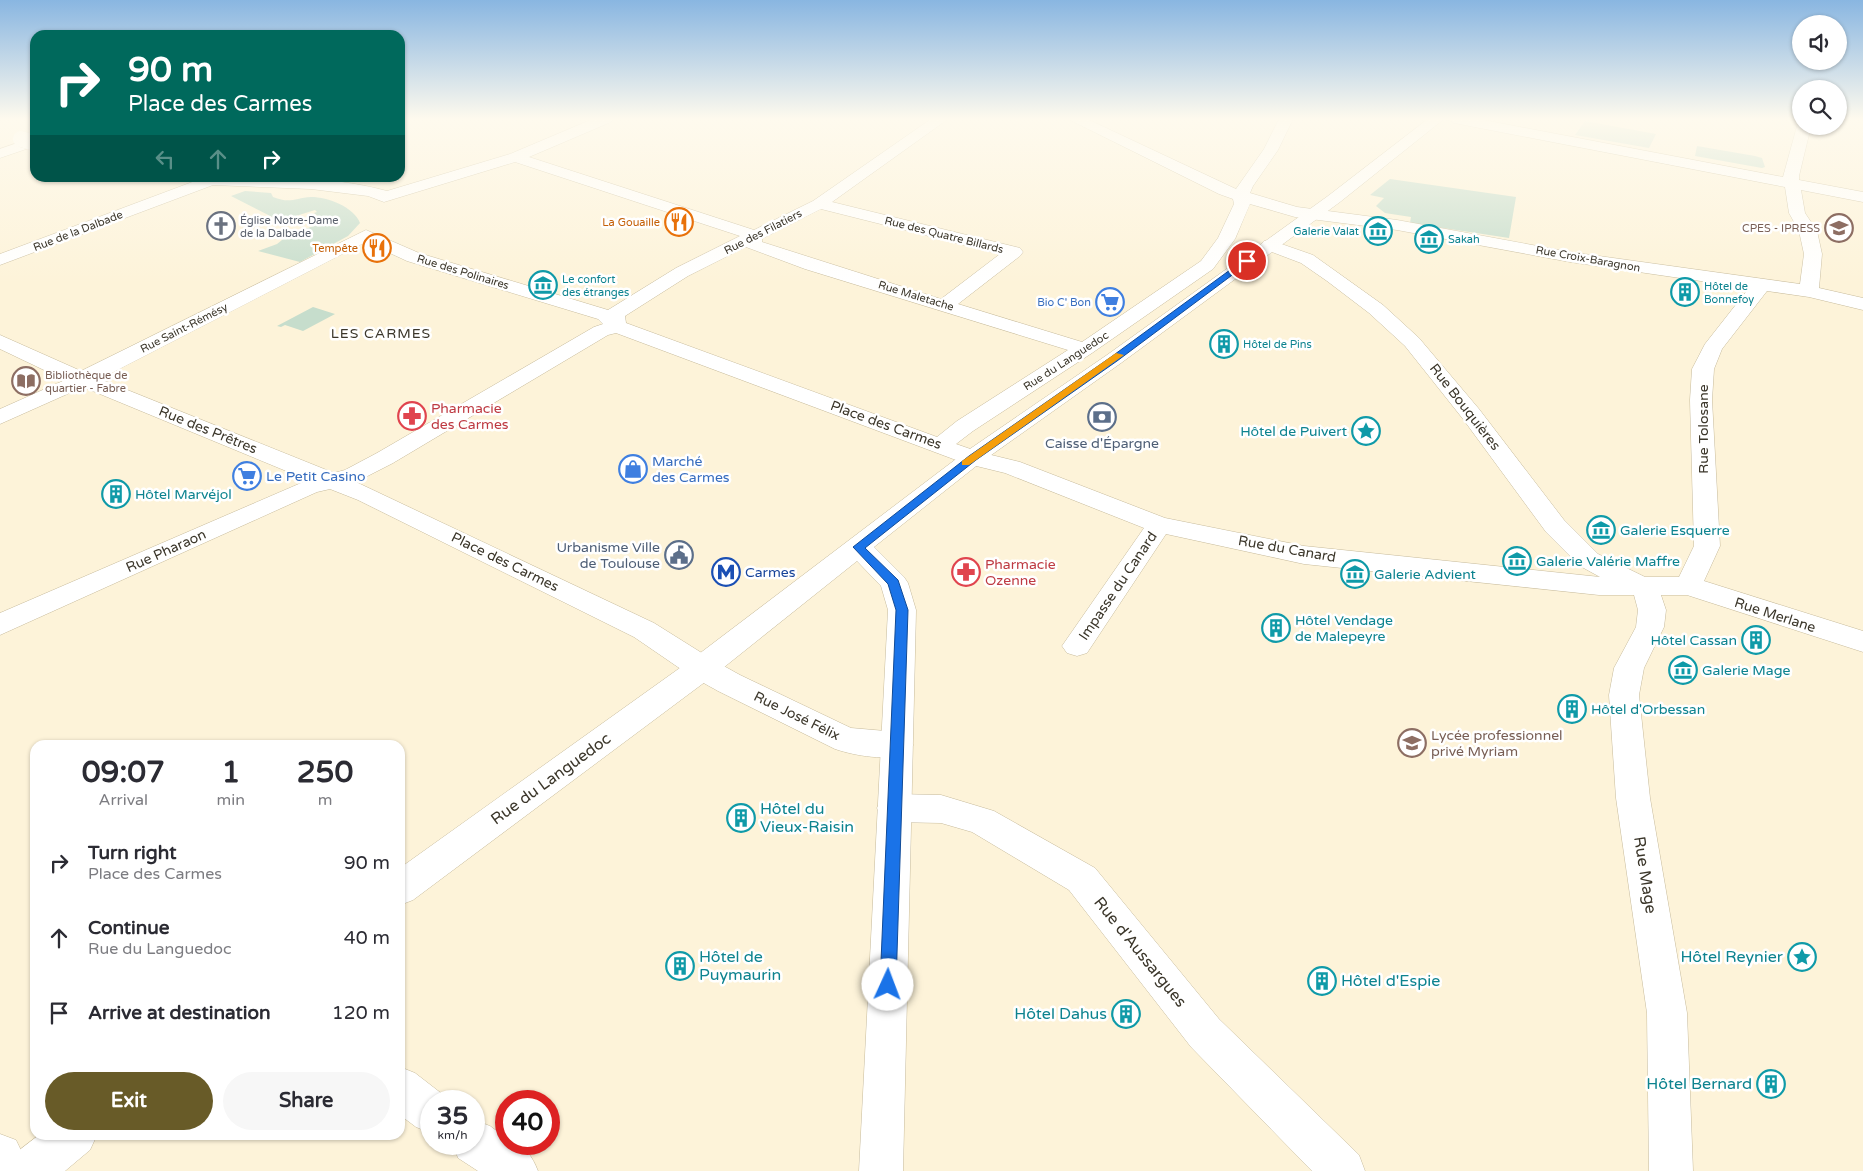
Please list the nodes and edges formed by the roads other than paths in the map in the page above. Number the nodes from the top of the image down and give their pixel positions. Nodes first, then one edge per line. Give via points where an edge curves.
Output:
1 (460, 174) edge
2 (565, 174) edge
3 (865, 174) edge
4 (1185, 174) edge
5 (1255, 174) edge
6 (1366, 174) edge
7 (1742, 174) edge
8 (1792, 174) edge
9 (200, 182) edge
10 (277, 182) edge
11 (1792, 183) junction
12 (1243, 191) junction
13 (384, 197) junction
14 (1863, 197) edge
15 (819, 204) junction
16 (1313, 214) junction
17 (373, 223) junction
18 (754, 237) junction
19 (1270, 245) junction
20 (0, 260) edge
21 (1761, 286) junction
22 (1809, 291) junction
23 (945, 304) junction
24 (1863, 304) edge
25 (617, 326) junction
26 (0, 341) edge
27 (1085, 350) junction
28 (83, 379) junction
29 (0, 418) edge
30 (941, 446) junction
31 (972, 458) junction
32 (333, 480) junction
33 (1159, 525) junction
34 (859, 547) junction
35 (1688, 586) junction
36 (1643, 587) junction
37 (0, 625) edge
38 (1863, 642) edge
39 (1077, 646) dead end
40 (702, 668) junction
41 (897, 745) junction
42 (894, 808) junction
43 (405, 885) edge
44 (405, 1092) edge
45 (420, 1103) edge
46 (69, 1140) edge
47 (485, 1150) edge
48 (0, 1156) edge
49 (9, 1171) edge
50 (29, 1171) edge
51 (516, 1171) edge
52 (881, 1171) edge
53 (1343, 1171) edge
54 (1671, 1171) edge

1 - 13 street
2 - 18 street
3 - 15 street, Rue des Filatiers
4 - 12 street, Rue Croix-Baragnon
5 - 12 street
6 - 16 street, Rue du Languedoc
7 - 11 street
8 - 11 street
9 - 20 street, Rue de la Dalbade
10 - 13 street via 369,191
11 - 14 street
11 - 22 street via 1797,213 1808,231 1813,254
12 - 16 street, Rue Croix-Baragnon via 1295,212
12 - 27 street, Rue du Languedoc via 1242,204 1226,239 1207,265
13 - 17 street
15 - 18 street, Rue des Filatiers
15 - 23 street, Rue des Quatre Billards via 1014,252
16 - 19 street, Rue du Languedoc
16 - 21 street, Rue Croix-Baragnon via 1396,225 1570,258
17 - 25 street, Rue des Polinaires via 413,257 605,315
17 - 28 street, Rue Saint-Rémésy
18 - 23 street, Rue Maletache via 753,245
18 - 25 street, Rue des Filatiers via 682,272 615,314
19 - 31 street, Rue du Languedoc
19 - 36 street, Rue Bouquières via 1307,259 1384,316 1412,342 1471,414 1555,526 1589,560
21 - 22 street, Rue Croix-Baragnon
21 - 35 street, Rue Tolosane via 1712,348 1703,369 1707,546
22 - 24 street, Rue Croix-Baragnon
23 - 27 street, Rue Maletache
25 - 30 street, Place des Carmes
25 - 32 street via 600,331 354,475
26 - 28 street, Rue des Prêtres
27 - 30 street, Rue du Languedoc via 970,423
28 - 29 street, Rue Saint-Rémésy
28 - 32 street, Rue des Prêtres
30 - 31 street, Place des Carmes
31 - 33 street, Rue du Canard via 1012,467
31 - 34 street
32 - 37 street, Rue Pharaon via 308,487
32 - 40 street, Place des Carmes via 644,630
33 - 36 street, Rue du Canard via 1304,555 1598,586
33 - 39 street, Impasse du Canard
34 - 40 street
34 - 41 street via 894,583 902,610
35 - 36 street, Rue du Canard
35 - 38 street, Rue Merlane
36 - 54 street, Rue Mage via 1652,610 1650,627 1629,668 1624,695 1633,798 1667,1013
40 - 41 street, Rue José Félix via 846,740
40 - 43 street, Rue du Languedoc
41 - 42 street
42 - 52 street
42 - 53 street, Rue d'Aussargues via 941,809 982,821 1082,879 1205,1033
44 - 45 street
46 - 50 street
47 - 51 street
48 - 49 street

